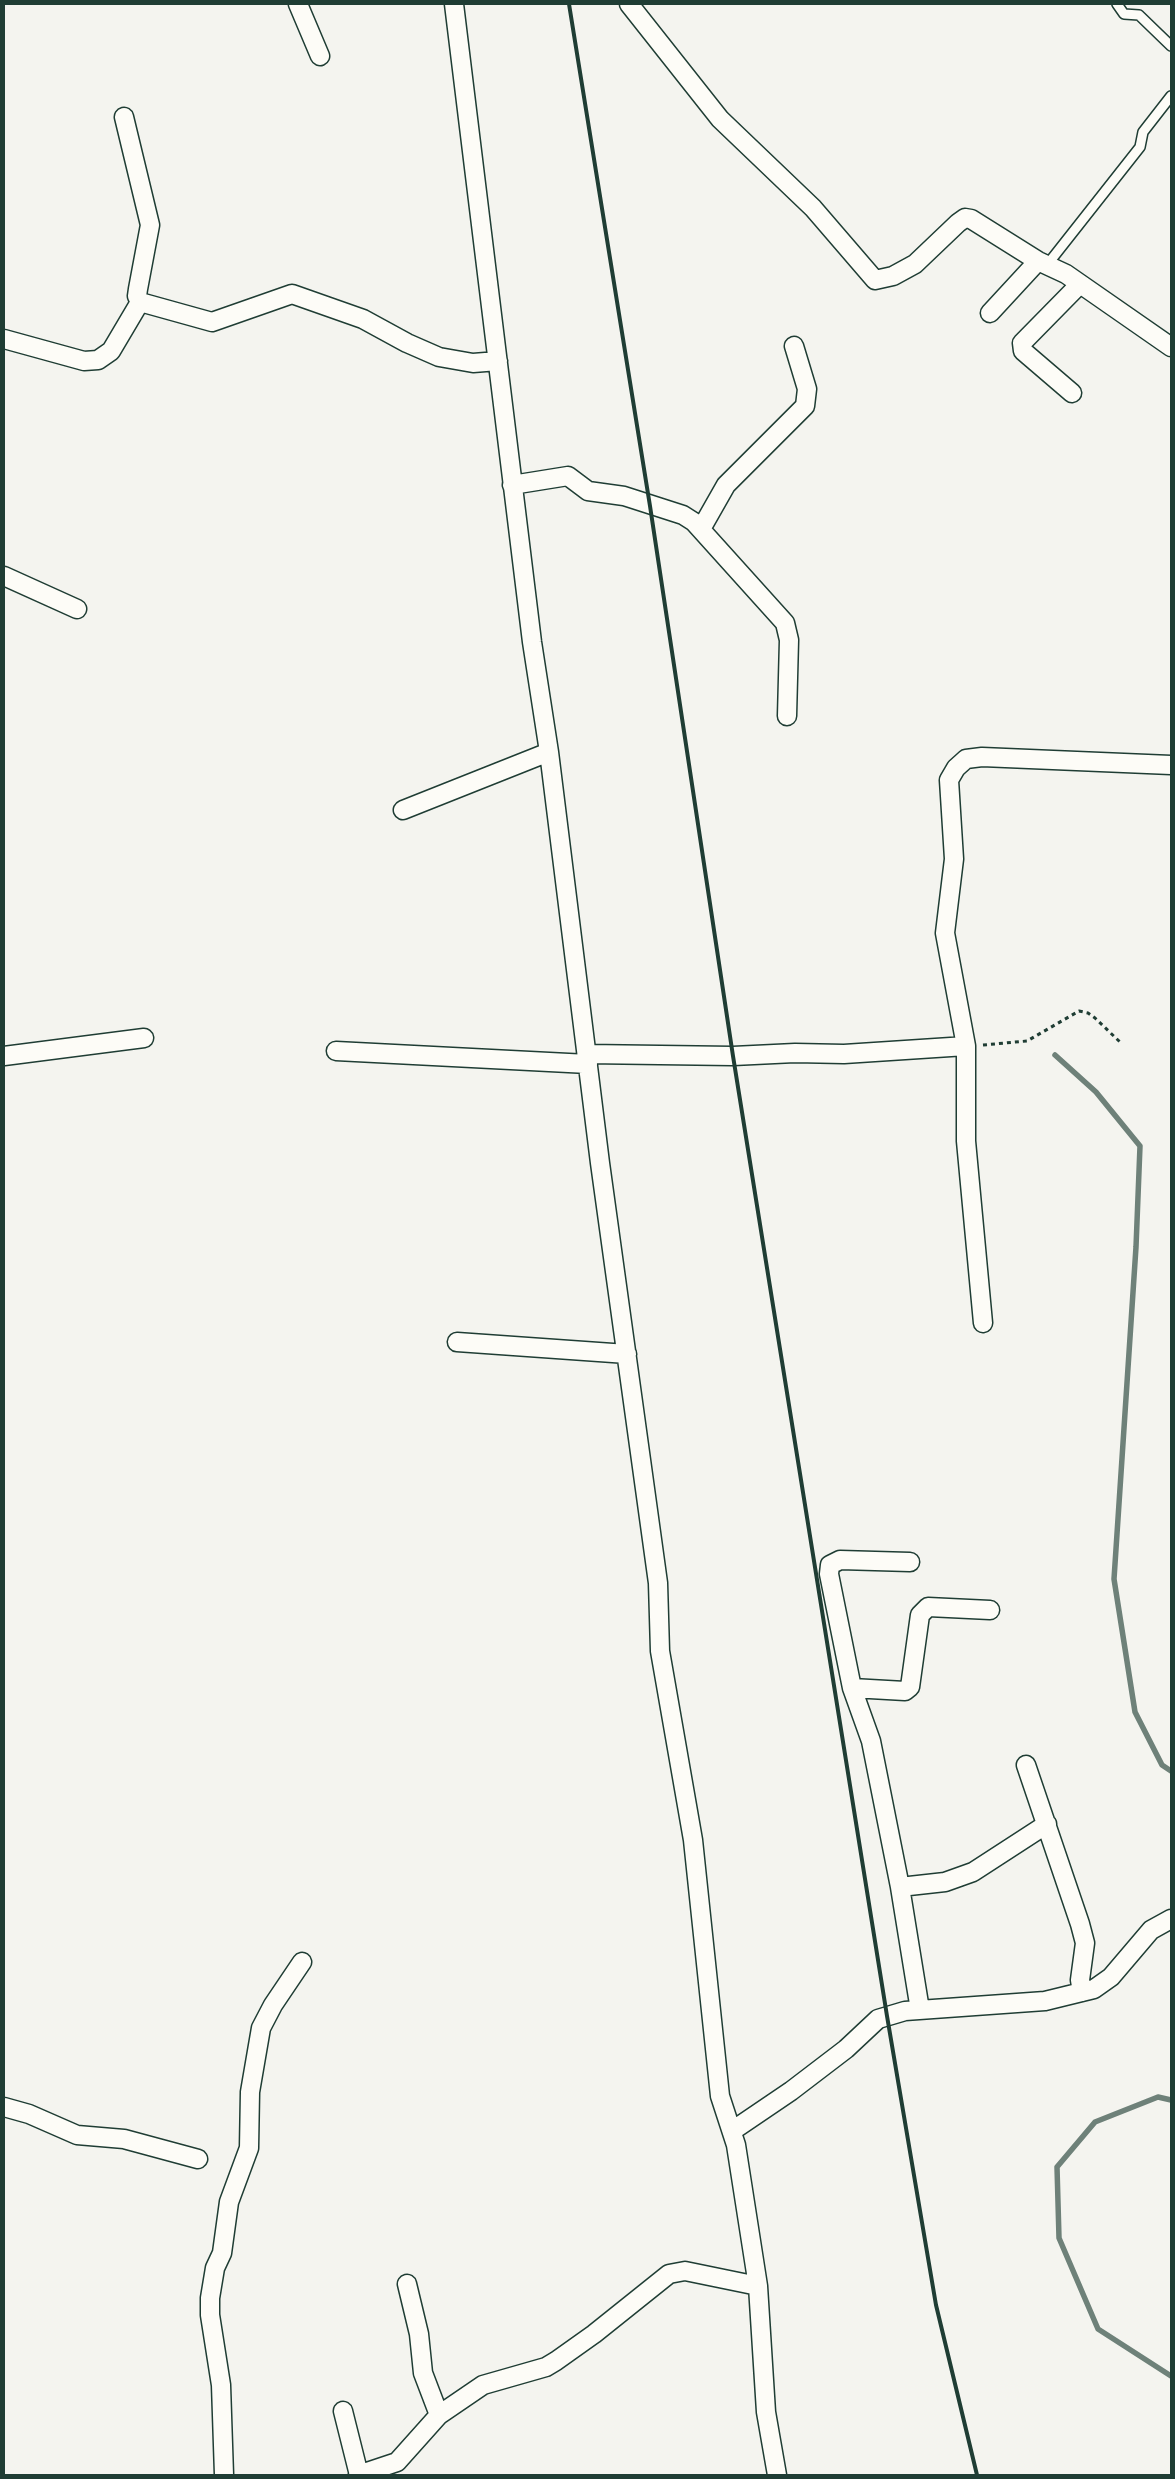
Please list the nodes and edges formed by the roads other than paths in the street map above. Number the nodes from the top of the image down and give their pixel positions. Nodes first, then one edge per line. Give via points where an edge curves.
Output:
1 (298, 4) edge
2 (454, 4) edge
3 (630, 4) edge
4 (1117, 4) edge
5 (1171, 46) edge
6 (320, 56) dead end
7 (1171, 96) edge
8 (124, 117) dead end
9 (1042, 263) junction
10 (1079, 285) junction
11 (140, 302) junction
12 (990, 312) dead end
13 (4, 339) edge
14 (794, 346) dead end
15 (1171, 346) edge
16 (498, 361) junction
17 (1072, 393) dead end
18 (512, 485) junction
19 (702, 529) junction
20 (4, 576) edge
21 (78, 609) dead end
22 (787, 716) dead end
23 (549, 752) junction
24 (1171, 765) edge
25 (403, 810) dead end
26 (144, 1038) dead end
27 (966, 1046) junction
28 (336, 1050) dead end
29 (4, 1056) edge
30 (588, 1059) junction
31 (983, 1323) dead end
32 (457, 1342) dead end
33 (627, 1354) junction
34 (910, 1562) dead end
35 (990, 1610) dead end
36 (852, 1688) junction
37 (1026, 1765) dead end
38 (1047, 1824) junction
39 (900, 1887) junction
40 (1171, 1919) edge
41 (302, 1962) dead end
42 (1082, 1992) junction
43 (920, 2010) junction
44 (4, 2107) edge
45 (732, 2131) junction
46 (198, 2159) dead end
47 (407, 2284) dead end
48 (758, 2286) junction
49 (343, 2411) dead end
50 (439, 2415) junction
51 (224, 2475) edge
52 (359, 2475) edge
53 (777, 2475) edge

1 - 6 street
2 - 16 street
3 - 9 street via 720,119 813,208 875,280 893,276 915,264 965,218 981,223
4 - 5 lane via 1124,14 1139,14
7 - 9 lane via 1143,132 1140,147
8 - 11 street via 150,225 137,296
9 - 10 street via 1066,274
9 - 12 street
10 - 15 street
10 - 17 street via 1022,343 1023,351
11 - 13 street via 111,350 98,360 84,361
11 - 16 street via 212,322 292,294 363,319 407,344 439,357 473,363
14 - 19 street via 807,389 805,406 726,485
16 - 18 street
18 - 19 street via 568,476 588,490 624,496 683,515
18 - 23 street
19 - 22 street via 785,623 789,640
20 - 21 street
23 - 25 street
23 - 30 street
24 - 27 street via 982,757 966,759 956,768 949,780 954,859 945,933
26 - 29 street
27 - 30 street via 844,1054
27 - 31 street via 965,1118
28 - 30 street
30 - 33 street
32 - 33 street
33 - 45 street via 658,1583 660,1651 693,1840 720,2096
34 - 36 street via 840,1560 830,1566
35 - 36 street via 928,1607 922,1610 910,1687 905,1690
36 - 39 street via 871,1741
37 - 38 street
38 - 39 street via 974,1872 945,1882
38 - 42 street via 1085,1943 1080,1980
39 - 43 street
40 - 42 street via 1151,1930 1102,1984
41 - 51 street via 273,2005 259,2035 249,2098 249,2148 229,2202 223,2248 215,2268 210,2298 221,2385
42 - 43 street via 1045,2001
43 - 45 street via 878,2019 846,2049
44 - 46 street via 30,2114 77,2135 124,2139
45 - 48 street
47 - 50 street via 424,2373
48 - 50 street via 686,2271 669,2274 556,2361 546,2367 483,2384
48 - 53 street via 766,2412
49 - 52 street
50 - 52 street via 397,2462

